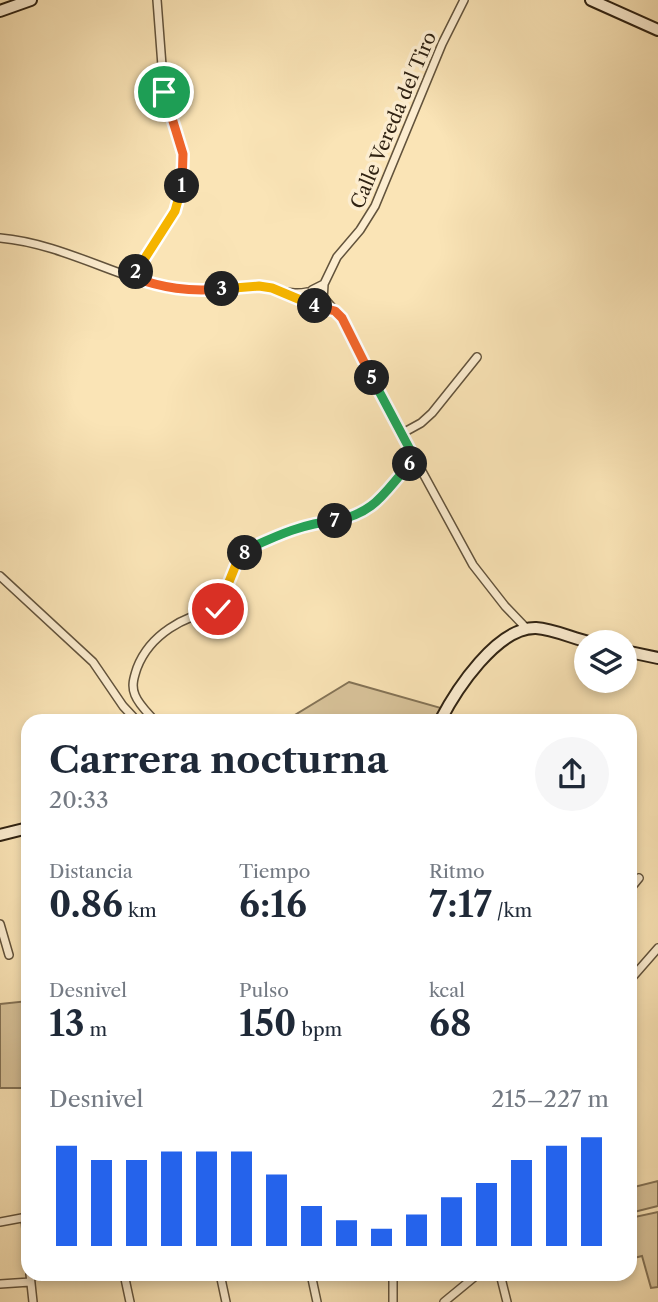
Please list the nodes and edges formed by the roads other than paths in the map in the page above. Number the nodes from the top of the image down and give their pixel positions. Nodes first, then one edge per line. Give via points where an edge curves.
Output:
1 (31, 0) edge
2 (157, 0) edge
3 (464, 0) edge
4 (591, 0) edge
5 (0, 11) edge
6 (658, 30) edge
7 (0, 238) edge
8 (132, 277) junction
9 (324, 284) junction
10 (310, 291) junction
11 (284, 292) junction
12 (324, 297) junction
13 (307, 302) junction
14 (319, 306) junction
15 (335, 311) junction
16 (477, 357) dead end
17 (401, 434) junction
18 (415, 459) junction
19 (0, 576) edge
20 (522, 630) junction
21 (574, 638) edge
22 (637, 654) edge
23 (658, 658) edge
24 (130, 714) edge
25 (150, 714) edge
26 (444, 714) edge
27 (21, 830) edge
28 (0, 835) edge
29 (639, 878) dead end
30 (637, 880) edge
31 (0, 924) edge
32 (658, 947) edge
33 (9, 955) dead end
34 (637, 972) edge
35 (21, 1218) edge
36 (0, 1222) edge
37 (21, 1280) edge
38 (30, 1281) edge
39 (126, 1281) edge
40 (222, 1281) edge
41 (312, 1281) edge
42 (393, 1281) edge
43 (470, 1281) edge
44 (502, 1281) edge
45 (0, 1284) edge
46 (33, 1302) edge
47 (130, 1302) edge
48 (226, 1302) edge
49 (317, 1302) edge
50 (393, 1302) edge
51 (444, 1302) edge
52 (507, 1302) edge

1 - 5 street
2 - 8 street via 164,92 183,154 183,182 175,211
3 - 9 street, Calle Vereda del Tiro via 375,206 337,257
4 - 6 street
7 - 8 street via 48,247
8 - 11 street via 183,290 259,286
9 - 10 street
9 - 12 street, Calle Vereda del Tiro
10 - 11 street
10 - 12 street
10 - 13 street via 305,295
11 - 13 street
12 - 14 street, Calle Vereda del Tiro
12 - 15 street
13 - 14 street
14 - 15 street
15 - 17 street
16 - 17 street via 432,413
17 - 18 street
18 - 20 street via 473,565
18 - 25 street via 379,500 358,515 317,522 250,548 237,562 218,609 177,624 142,657 133,685
19 - 24 street via 93,662
20 - 21 street via 542,629
20 - 26 street via 499,644 470,674
22 - 23 street
27 - 28 street
29 - 30 street
31 - 33 street
32 - 34 street
35 - 36 street
37 - 45 street
38 - 46 street
39 - 47 street
40 - 48 street
41 - 49 street
42 - 50 street
43 - 51 street
44 - 52 street

